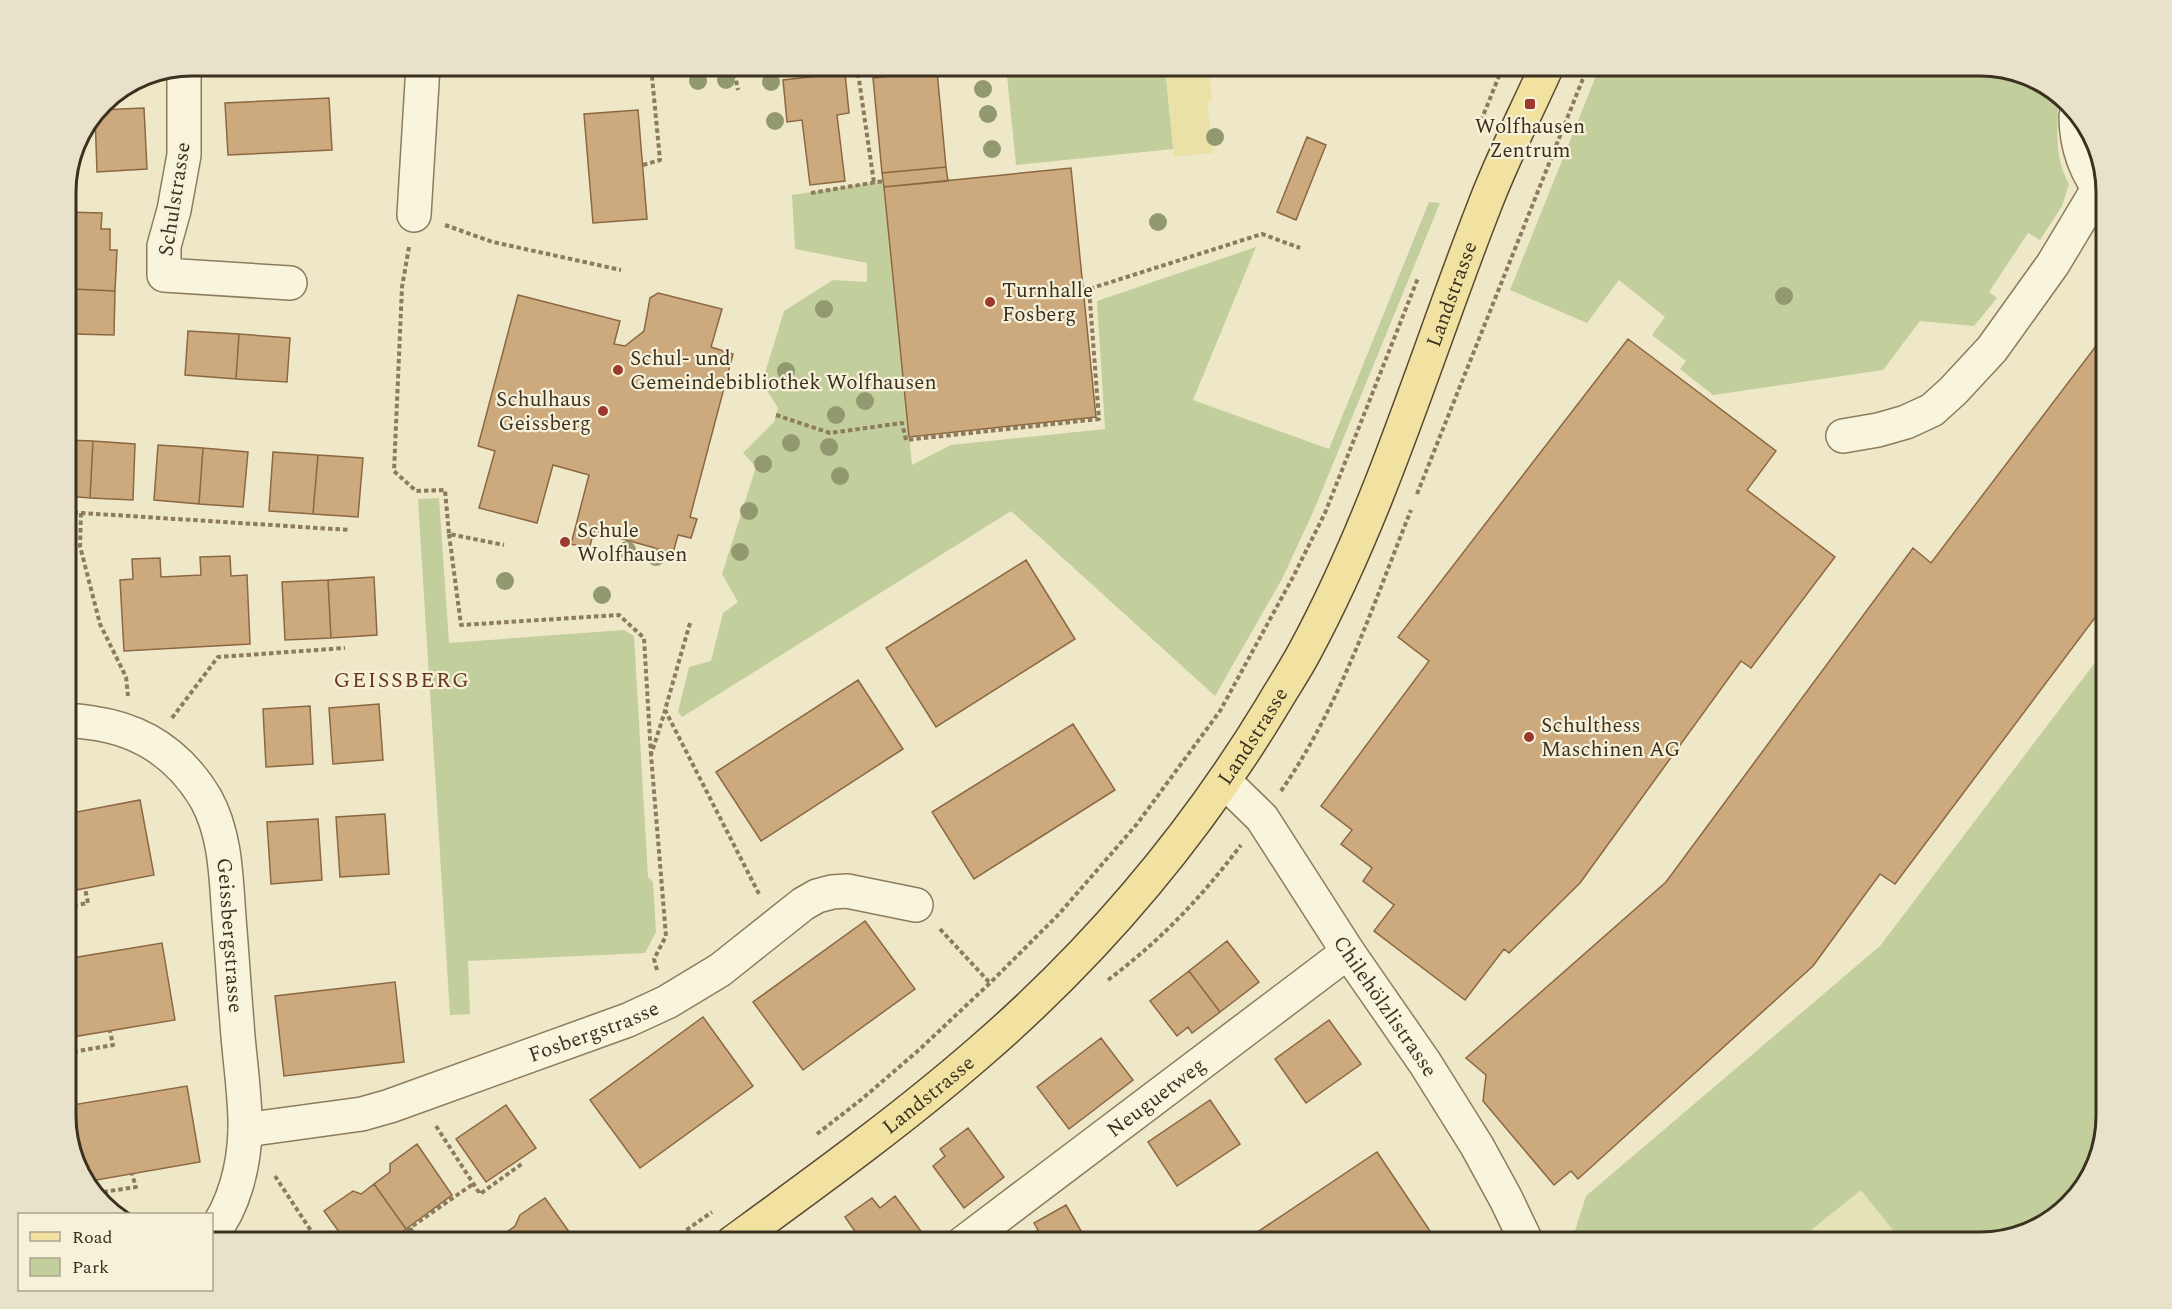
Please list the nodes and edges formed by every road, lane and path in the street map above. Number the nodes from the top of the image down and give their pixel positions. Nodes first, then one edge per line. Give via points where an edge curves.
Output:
1 (423, 76) edge
2 (654, 76) edge
3 (735, 76) edge
4 (858, 76) edge
5 (1499, 76) edge
6 (1543, 76) edge
7 (184, 77) edge
8 (738, 90) dead end
9 (1478, 128) dead end
10 (2078, 131) edge
11 (643, 165) dead end
12 (883, 181) dead end
13 (2095, 182) edge
14 (874, 183) junction
15 (811, 193) dead end
16 (2095, 203) edge
17 (414, 215) junction
18 (1299, 248) dead end
19 (1422, 267) dead end
20 (621, 270) dead end
21 (290, 283) dead end
22 (776, 416) dead end
23 (1843, 436) dead end
24 (77, 513) edge
25 (81, 513) junction
26 (350, 530) dead end
27 (449, 534) junction
28 (504, 545) dead end
29 (690, 623) dead end
30 (345, 648) dead end
31 (665, 710) junction
32 (77, 723) edge
33 (143, 737) junction
34 (651, 755) junction
35 (1224, 781) junction
36 (86, 888) dead end
37 (77, 905) edge
38 (916, 905) joint
39 (776, 927) junction
40 (1348, 952) junction
41 (655, 963) dead end
42 (990, 983) junction
43 (110, 1031) dead end
44 (77, 1051) edge
45 (420, 1096) junction
46 (245, 1130) junction
47 (811, 1139) dead end
48 (523, 1163) dead end
49 (132, 1174) dead end
50 (473, 1184) junction
51 (104, 1192) edge
52 (713, 1211) dead end
53 (410, 1228) junction
54 (213, 1232) edge
55 (313, 1232) edge
56 (404, 1232) edge
57 (413, 1232) edge
58 (683, 1232) edge
59 (747, 1232) edge
60 (978, 1232) edge
61 (1522, 1232) edge

1 - 17 street
2 - 11 path via 660,160
3 - 8 path
4 - 14 path
5 - 9 path
6 - 35 main road, Landstrasse via 1485,203 1363,531 1305,651
7 - 21 street, Schulstrasse via 184,155 164,246 164,275
10 - 13 street via 2080,151
12 - 14 path
14 - 15 path
16 - 23 street via 1992,349 1953,392 1932,410 1906,422
17 - 20 path via 493,242
17 - 27 path via 402,287 394,471 416,491 445,490
18 - 22 path via 1262,234 1089,289 1099,419 906,440 902,423 830,433
19 - 42 path via 1325,513 1220,711 1137,824 1059,914
24 - 25 path
25 - 26 path
25 - 33 path via 80,546 100,624 126,677
27 - 28 path
27 - 34 path via 460,625 619,615 644,638
29 - 31 path
30 - 33 path via 218,657
31 - 34 path
31 - 39 path
32 - 33 street, Geissbergstrasse via 105,725
33 - 46 street, Geissbergstrasse via 193,779 217,822 225,869
34 - 41 path via 666,936
35 - 40 street, Chilehölzlistrasse via 1262,818
35 - 59 main road, Landstrasse via 1141,888 1029,1006 922,1100
36 - 37 path via 88,903
38 - 39 street, Fosbergstrasse via 847,891 832,892 810,899
38 - 42 path
39 - 45 street, Fosbergstrasse via 720,970 667,1002
40 - 60 street, Neuguetweg
40 - 61 street, Chilehölzlistrasse via 1477,1146
42 - 47 path via 895,1071
43 - 44 path via 113,1045
45 - 46 street, Fosbergstrasse via 362,1114
45 - 50 path
46 - 54 street, Geissbergstrasse via 236,1185
46 - 55 path
48 - 50 path via 480,1194
49 - 51 path via 136,1187
50 - 53 path
52 - 58 path
53 - 56 path
53 - 57 path

